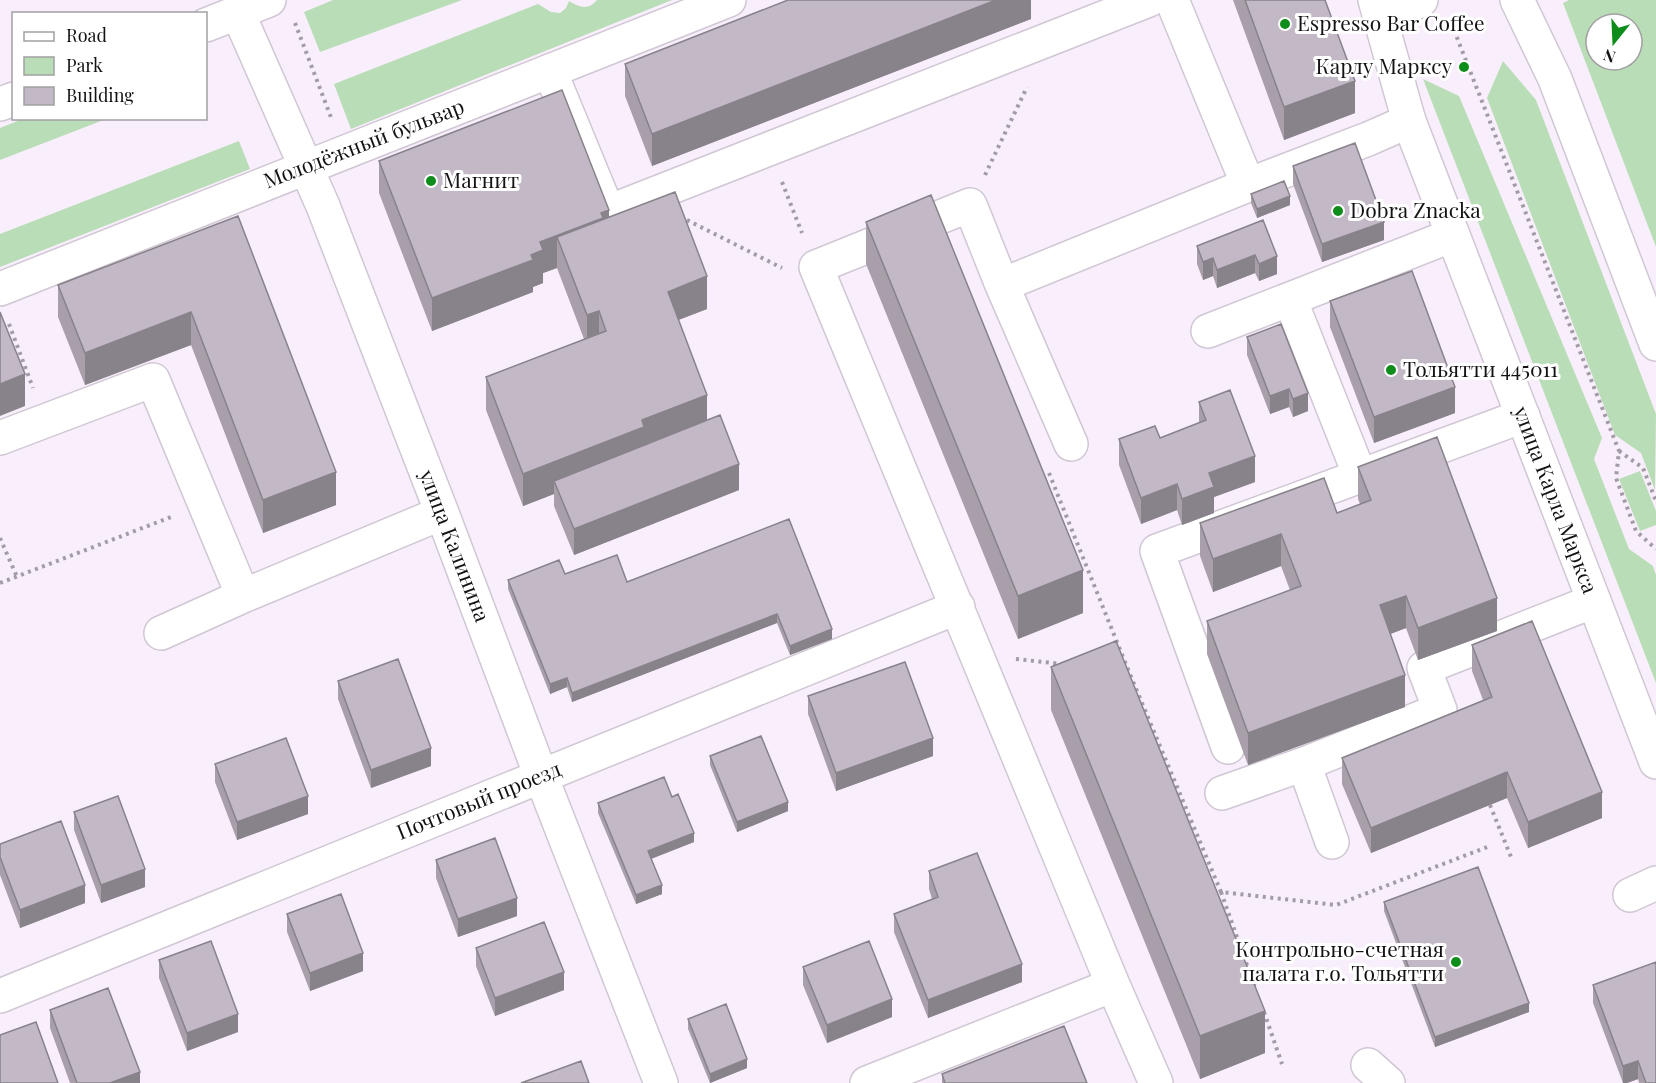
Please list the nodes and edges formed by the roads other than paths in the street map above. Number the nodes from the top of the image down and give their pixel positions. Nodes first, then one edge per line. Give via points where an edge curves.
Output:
1 (729, 0) edge
2 (1149, 0) edge
3 (1172, 0) edge
4 (1421, 0) edge
5 (1517, 0) edge
6 (281, 8) edge
7 (1378, 10) edge
8 (238, 13) junction
9 (207, 25) edge
10 (550, 72) junction
11 (1409, 121) junction
12 (305, 167) junction
13 (1248, 185) junction
14 (1453, 236) junction
15 (1002, 285) junction
16 (0, 289) edge
17 (1290, 299) junction
18 (1208, 332) dead end
19 (1656, 344) edge
20 (1522, 416) junction
21 (0, 438) edge
22 (1071, 444) dead end
23 (1360, 476) junction
24 (442, 513) junction
25 (243, 596) junction
26 (1594, 601) junction
27 (958, 607) junction
28 (161, 633) dead end
29 (1228, 747) dead end
30 (1656, 762) edge
31 (1304, 764) junction
32 (541, 776) junction
33 (1222, 793) dead end
34 (1332, 842) dead end
35 (1113, 985) junction
36 (0, 996) edge
37 (662, 1083) edge
38 (867, 1083) edge
39 (1156, 1083) edge

1 - 10 street, Молодёжный бульвар
2 - 10 street via 608,212
3 - 13 street
4 - 7 street
5 - 19 street via 1555,79
6 - 8 street
7 - 11 street, улица Карла Маркса
8 - 9 street
8 - 12 street, улица Калинина
10 - 12 street, Молодёжный бульвар
11 - 13 street
11 - 14 street, улица Карла Маркса
12 - 16 street, Молодёжный бульвар
12 - 24 street, улица Калинина
13 - 15 street
14 - 17 street
14 - 20 street, улица Карла Маркса
15 - 22 street
15 - 27 street via 970,205 820,278
17 - 18 street
17 - 23 street
20 - 23 street
20 - 26 street, улица Карла Маркса
21 - 25 street via 153,380
23 - 29 street via 1156,551
24 - 25 street
24 - 32 street, улица Калинина
25 - 28 street
26 - 30 street, улица Карла Маркса
26 - 31 street via 1424,668 1440,710
27 - 32 street, Почтовый проезд
27 - 35 street
31 - 33 street
31 - 34 street
32 - 36 street, Почтовый проезд
32 - 37 street, улица Калинина
35 - 38 street
35 - 39 street

